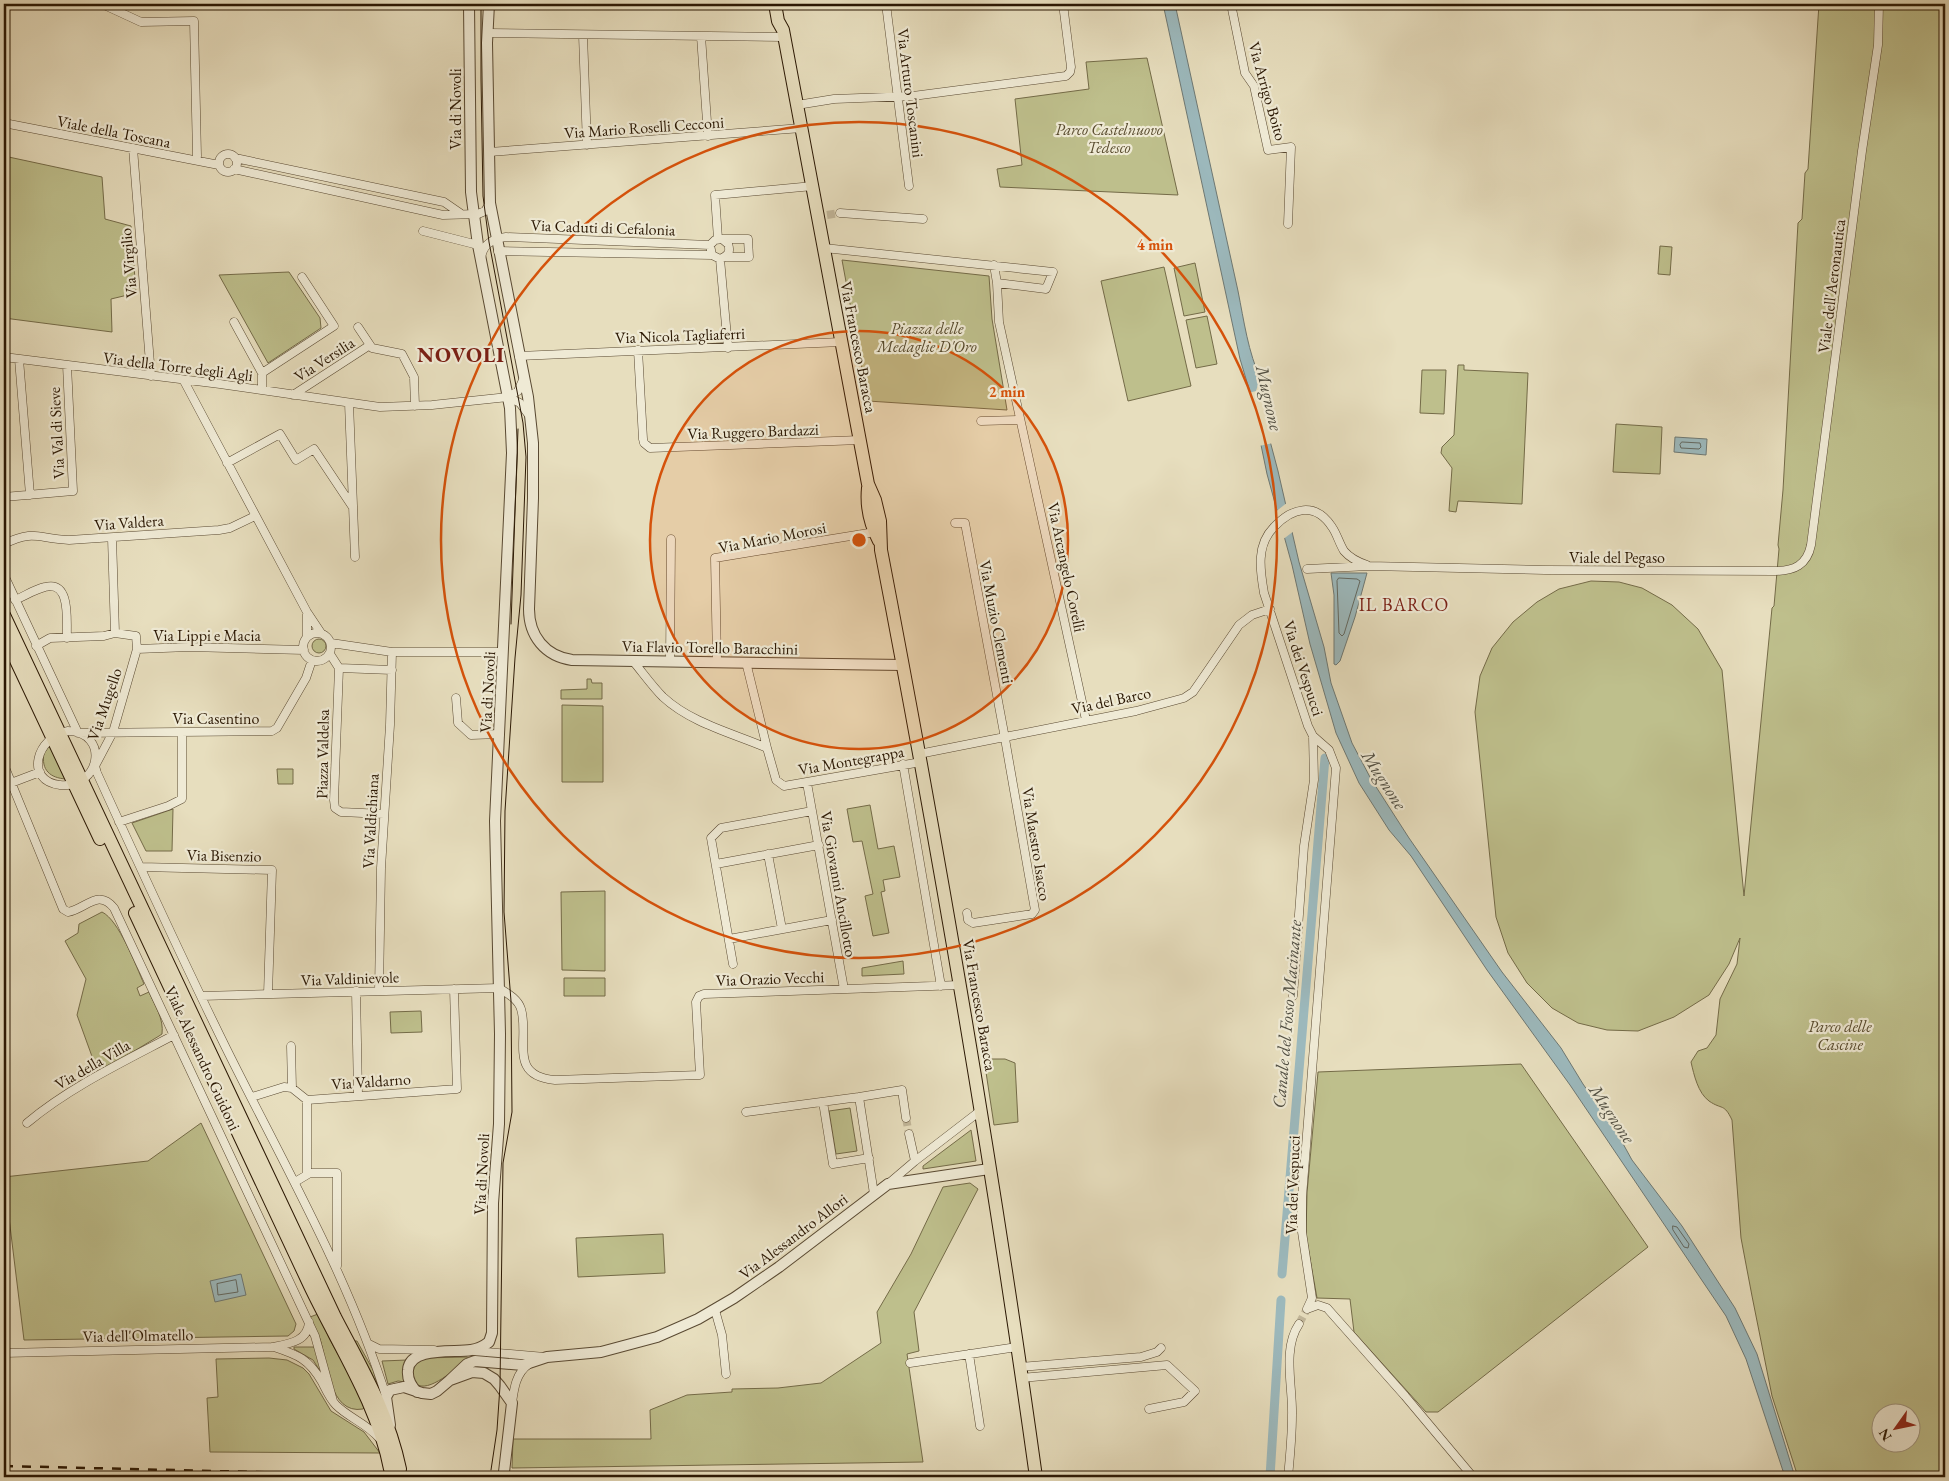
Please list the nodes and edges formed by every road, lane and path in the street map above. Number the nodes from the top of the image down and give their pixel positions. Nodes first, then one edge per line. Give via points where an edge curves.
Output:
1 (102, 4) edge
2 (469, 4) edge
3 (489, 4) edge
4 (775, 4) edge
5 (781, 4) edge
6 (886, 4) edge
7 (1063, 4) edge
8 (1232, 4) edge
9 (1879, 4) edge
10 (488, 33) junction
11 (784, 34) junction
12 (583, 36) junction
13 (701, 36) junction
14 (898, 97) junction
15 (798, 105) junction
16 (4, 120) edge
17 (4, 123) edge
18 (802, 128) junction
19 (708, 136) junction
20 (587, 145) junction
21 (133, 148) junction
22 (488, 152) junction
23 (197, 156) junction
24 (235, 158) junction
25 (220, 162) junction
26 (234, 169) junction
27 (813, 186) junction
28 (909, 186) dead end
29 (490, 203) junction
30 (460, 213) junction
31 (840, 213) tunnel mouth
32 (473, 214) junction
33 (922, 219) dead end
34 (1288, 224) dead end
35 (423, 231) dead end
36 (495, 239) junction
37 (720, 239) junction
38 (478, 244) junction
39 (710, 245) junction
40 (824, 248) junction
41 (498, 251) junction
42 (712, 255) junction
43 (722, 258) junction
44 (481, 259) junction
45 (994, 265) junction
46 (302, 277) dead end
47 (997, 283) junction
48 (234, 322) dead end
49 (358, 327) dead end
50 (841, 342) junction
51 (370, 345) junction
52 (728, 348) junction
53 (638, 350) junction
54 (519, 356) junction
55 (4, 357) edge
56 (19, 359) junction
57 (67, 365) junction
58 (262, 373) junction
59 (151, 376) junction
60 (524, 378) junction
61 (184, 381) junction
62 (262, 390) junction
63 (292, 395) junction
64 (508, 397) junction
65 (349, 403) junction
66 (415, 406) junction
67 (530, 418) junction
68 (1020, 420) junction
69 (981, 421) dead end
70 (860, 440) junction
71 (227, 463) junction
72 (30, 495) junction
73 (4, 497) edge
74 (352, 506) junction
75 (255, 516) junction
76 (955, 523) dead end
77 (877, 537) junction
78 (112, 538) junction
79 (671, 539) dead end
80 (4, 544) edge
81 (355, 557) dead end
82 (1368, 566) junction
83 (1798, 567) joint
84 (1307, 569) dead end
85 (4, 575) edge
86 (15, 600) junction
87 (1270, 609) junction
88 (307, 612) junction
89 (4, 615) edge
90 (532, 628) joint
91 (115, 633) junction
92 (322, 633) junction
93 (4, 635) edge
94 (308, 637) junction
95 (67, 638) junction
96 (331, 643) junction
97 (36, 646) junction
98 (137, 649) junction
99 (304, 650) junction
100 (392, 652) junction
101 (504, 652) junction
102 (330, 654) junction
103 (312, 660) junction
104 (633, 661) junction
105 (670, 662) junction
106 (717, 662) junction
107 (746, 662) junction
108 (902, 665) junction
109 (339, 668) junction
110 (392, 670) junction
111 (456, 698) dead end
112 (1086, 720) junction
113 (78, 732) junction
114 (110, 732) junction
115 (182, 732) junction
116 (500, 734) junction
117 (56, 735) junction
118 (1005, 736) junction
119 (1313, 736) junction
120 (767, 748) junction
121 (920, 758) junction
122 (903, 764) junction
123 (4, 765) edge
124 (95, 766) junction
125 (40, 772) junction
126 (78, 781) junction
127 (11, 783) junction
128 (808, 783) junction
129 (812, 811) junction
130 (384, 814) junction
131 (119, 822) junction
132 (819, 845) junction
133 (768, 854) junction
134 (716, 864) junction
135 (141, 867) junction
136 (966, 913) dead end
137 (832, 920) junction
138 (782, 929) junction
139 (729, 939) junction
140 (733, 964) dead end
141 (960, 985) junction
142 (941, 986) junction
143 (499, 988) junction
144 (454, 989) junction
145 (844, 989) junction
146 (356, 991) junction
147 (379, 991) junction
148 (268, 994) junction
149 (201, 996) junction
150 (1293, 996) dead end
151 (174, 1035) junction
152 (291, 1046) dead end
153 (292, 1088) junction
154 (358, 1095) junction
155 (252, 1097) junction
156 (859, 1097) junction
157 (306, 1100) junction
158 (823, 1102) junction
159 (980, 1111) junction
160 (746, 1112) dead end
161 (906, 1118) tunnel mouth
162 (27, 1123) dead end
163 (909, 1134) tunnel mouth
164 (868, 1158) junction
165 (915, 1161) junction
166 (989, 1169) junction
167 (307, 1174) junction
168 (295, 1182) junction
169 (888, 1184) junction
170 (874, 1194) junction
171 (337, 1268) junction
172 (715, 1310) junction
173 (309, 1322) junction
174 (1299, 1324) tunnel mouth
175 (369, 1344) junction
176 (272, 1346) junction
177 (1017, 1347) junction
178 (1161, 1348) dead end
179 (472, 1350) junction
180 (441, 1351) junction
181 (4, 1353) edge
182 (969, 1354) junction
183 (547, 1357) junction
184 (1129, 1358) junction
185 (910, 1363) dead end
186 (529, 1364) junction
187 (1126, 1368) junction
188 (1021, 1372) junction
189 (726, 1374) dead end
190 (450, 1380) junction
191 (417, 1392) junction
192 (387, 1399) junction
193 (334, 1403) junction
194 (512, 1403) junction
195 (1149, 1409) dead end
196 (980, 1426) dead end
197 (391, 1431) junction
198 (386, 1447) junction
199 (504, 1472) dead end
200 (1036, 1477) edge
201 (1288, 1477) edge
202 (1473, 1477) edge

1 - 23 street via 140,22 194,21
2 - 32 street, Via di Novoli
3 - 10 street, Via di Novoli
4 - 11 main road, Via Francesco Baracca
5 - 11 main road, Via Francesco Baracca
6 - 14 street, Via Arturo Toscanini
7 - 14 street via 1071,67 1066,76
8 - 34 street, Via Arrigo Boito via 1245,73 1254,86 1268,150 1291,147
9 - 83 street, Viale dell'Aeronautica via 1878,45 1811,545 1806,559
10 - 12 street
10 - 22 street, Via di Novoli
11 - 13 street
11 - 15 main road, Via Francesco Baracca
12 - 13 street
12 - 20 street
13 - 19 street
14 - 15 street via 834,98
14 - 28 street, Via Arturo Toscanini
15 - 18 main road, Via Francesco Baracca
16 - 23 street, Viale della Toscana
17 - 21 street, Viale della Toscana
18 - 19 street, Via Mario Roselli Cecconi
18 - 27 main road, Via Francesco Baracca
19 - 20 street, Via Mario Roselli Cecconi
20 - 22 street, Via Mario Roselli Cecconi
21 - 25 street, Viale della Toscana
21 - 59 street, Via Virgilio
22 - 29 street, Via di Novoli
23 - 25 street, Viale della Toscana
24 - 25 street, Viale della Toscana via 223,155
24 - 26 street
24 - 30 street, Viale della Toscana via 444,202
25 - 26 street, Viale della Toscana via 225,171
26 - 30 street, Viale della Toscana via 442,215
27 - 37 street via 715,195
27 - 40 main road, Via Francesco Baracca via 822,216
29 - 32 street via 482,212
29 - 36 street, Via di Novoli
30 - 32 street, Viale della Toscana
31 - 33 street
32 - 38 street, Via di Novoli
35 - 38 street
36 - 39 street, Via Caduti di Cefalonia
36 - 41 street, Via di Novoli
36 - 44 street via 485,246
37 - 39 street
37 - 43 street via 729,247
37 - 43 street via 748,238 749,257
38 - 44 street, Via di Novoli
39 - 42 street
40 - 45 street
40 - 50 main road, Via Francesco Baracca
41 - 42 street, Via Caduti di Cefalonia
41 - 54 street, Via di Novoli
42 - 43 street
43 - 52 street
44 - 64 street, Via di Novoli
45 - 47 street, Via Arcangelo Corelli
45 - 47 street via 1053,272 1046,289
46 - 58 street via 334,326
47 - 68 street, Via Arcangelo Corelli via 1000,322
48 - 58 street
49 - 51 street, Via Versilia
50 - 52 street, Via Nicola Tagliaferri
50 - 70 main road, Via Francesco Baracca
51 - 63 street, Via Versilia
51 - 66 street, Via Versilia via 402,354 414,377
52 - 53 street, Via Nicola Tagliaferri
53 - 54 street, Via Nicola Tagliaferri
53 - 70 street, Via Ruggero Bardazzi via 643,439 647,446
54 - 60 street, Via di Novoli
55 - 56 street, Via della Torre degli Agli
56 - 57 street, Via della Torre degli Agli
56 - 72 street
57 - 59 street, Via della Torre degli Agli
57 - 72 street, Via Val di Sieve via 73,491
58 - 62 street
59 - 61 street, Via della Torre degli Agli
60 - 64 street via 518,392
60 - 67 street, Via di Novoli
61 - 62 street, Via della Torre degli Agli
61 - 71 street
62 - 63 street, Via della Torre degli Agli
63 - 65 street, Via della Torre degli Agli
64 - 66 street, Via della Torre degli Agli
64 - 67 street via 522,406
64 - 101 street, Via di Novoli via 512,453
65 - 66 street, Via della Torre degli Agli via 386,408
65 - 74 street
67 - 90 street, Via di Novoli via 534,461 529,609
68 - 69 street
68 - 112 street, Via Arcangelo Corelli
70 - 77 main road, Via Francesco Baracca via 868,484 880,521
71 - 74 street via 280,434 296,460 314,449
71 - 75 street
72 - 73 street, Via Val di Sieve
74 - 81 street
75 - 78 street, Via Valdera via 224,529
75 - 88 street
76 - 118 street, Via Muzio Clementi via 965,523
77 - 106 street, Via Mario Morosi via 715,558
77 - 108 main road, Via Francesco Baracca
78 - 80 street, Via Valdera via 68,540 26,535
78 - 91 street
79 - 105 street
82 - 83 street, Viale del Pegaso via 1775,572
82 - 84 street
82 - 87 street, Via dei Vespucci via 1345,552 1334,530 1317,513 1293,511 1270,531 1263,544 1260,564
85 - 86 street, Viale Alessandro Guidoni
86 - 95 street via 45,587 59,590 66,600
86 - 97 street, Viale Alessandro Guidoni
87 - 112 street, Via del Barco via 1252,615 1239,625 1193,692 1184,698
87 - 119 street, Via dei Vespucci
88 - 92 street
88 - 94 street
89 - 117 main road, Viale Alessandro Guidoni
90 - 104 street, Via Flavio Torello Baracchini via 540,644 557,656 572,660
91 - 95 street, Via Lippi e Macia
91 - 98 street, Via Lippi e Macia via 136,636
92 - 94 street
92 - 96 street
93 - 117 main road, Viale Alessandro Guidoni
94 - 99 street
95 - 97 street, Via Lippi e Macia via 50,638
96 - 100 street
96 - 102 street
97 - 113 street, Viale Alessandro Guidoni
98 - 99 street, Via Lippi e Macia
98 - 114 street, Via Mugello
99 - 103 street
100 - 101 street
100 - 110 street, Via Valdichiana
101 - 116 street, Via di Novoli
102 - 103 street via 322,660
102 - 109 street
103 - 115 street, Via Casentino via 306,678 274,730
104 - 105 street, Via Flavio Torello Baracchini
104 - 120 street via 663,697 681,710
105 - 106 street, Via Flavio Torello Baracchini
106 - 107 street, Via Flavio Torello Baracchini
107 - 108 street, Via Flavio Torello Baracchini
107 - 120 street
108 - 121 main road, Via Francesco Baracca
109 - 110 street
109 - 130 street, Piazza Valdelsa via 334,805 341,812
110 - 130 street, Via Valdichiana
111 - 116 street via 458,723 471,735
112 - 118 street, Via del Barco
113 - 114 street, Via Casentino
113 - 117 street
113 - 124 street, Viale Alessandro Guidoni via 92,743
114 - 115 street, Via Casentino
114 - 124 street, Via Mugello
115 - 131 street via 182,799
116 - 143 street, Via di Novoli via 495,845
117 - 125 street via 40,751
117 - 126 main road, Viale Alessandro Guidoni
118 - 121 street, Via del Barco
118 - 136 street, Via Maestro Isacco via 1035,910 1032,914 974,923 968,920
119 - 150 street, Via dei Vespucci via 1314,780 1304,846
119 - 202 street, Via dei Vespucci via 1329,750 1336,768 1302,1197 1302,1232 1312,1298 1307,1310 1318,1305 1327,1308
120 - 128 street, Via Montegrappa via 774,777 779,784
121 - 122 street, Via Montegrappa
121 - 141 main road, Via Francesco Baracca
122 - 128 street, Via Montegrappa
122 - 142 street
123 - 127 street, Viale Alessandro Guidoni
124 - 126 street via 89,775
124 - 131 street, Viale Alessandro Guidoni
125 - 126 street via 54,784
125 - 127 street
126 - 197 main road, Viale Alessandro Guidoni
126 - 198 main road, Viale Alessandro Guidoni via 328,1323 372,1409
127 - 151 street, Viale Alessandro Guidoni via 63,908 73,911 99,899 110,904
128 - 129 street, Via Giovanni Ancillotto
129 - 132 street, Via Giovanni Ancillotto
129 - 134 street via 720,828 711,838
130 - 147 street, Via Valdichiana
131 - 135 street, Viale Alessandro Guidoni
132 - 133 street
132 - 137 street, Via Giovanni Ancillotto
133 - 134 street
133 - 138 street
134 - 139 street
135 - 148 street, Via Bisenzio via 272,870
135 - 149 street, Viale Alessandro Guidoni
137 - 138 street
137 - 145 street, Via Giovanni Ancillotto
138 - 139 street
139 - 140 street
141 - 142 street, Via Orazio Vecchi
141 - 159 main road, Via Francesco Baracca
142 - 145 street, Via Orazio Vecchi
143 - 144 street, Via Valdinievole
143 - 145 street, Via Orazio Vecchi via 521,1009 523,1059 531,1072 545,1079 700,1075 696,1002 699,996
143 - 179 street, Via di Novoli via 499,1124 493,1203 492,1333 489,1342
144 - 147 street, Via Valdinievole
144 - 154 street, Via Valdarno via 457,1089
146 - 147 street, Via Valdinievole
146 - 148 street, Via Valdinievole
146 - 154 street
148 - 149 street, Via Valdinievole
149 - 155 street, Viale Alessandro Guidoni
151 - 162 street, Via della Villa via 56,1101
151 - 173 street, Viale Alessandro Guidoni
152 - 153 street
153 - 155 street via 277,1088
153 - 157 street
154 - 157 street, Via Valdarno
155 - 168 street, Viale Alessandro Guidoni
156 - 158 street
156 - 161 street via 902,1090
156 - 164 street
157 - 167 street
158 - 160 street
158 - 164 street via 833,1164
159 - 165 street, Via Alessandro Allori
159 - 166 main road, Via Francesco Baracca
163 - 165 street
164 - 170 street
165 - 169 street, Via Alessandro Allori
166 - 169 street, Via Alessandro Allori
166 - 177 main road, Via Francesco Baracca
167 - 168 street
167 - 171 street, Viale Alessandro Guidoni via 337,1173
168 - 171 street, Viale Alessandro Guidoni
169 - 170 street, Via Alessandro Allori
170 - 172 street, Via Alessandro Allori via 765,1277
171 - 175 street, Viale Alessandro Guidoni
172 - 183 street, Via Alessandro Allori via 636,1344 602,1352
172 - 189 street via 722,1335
173 - 176 street, Via dell'Olmatello via 307,1332 300,1340
173 - 193 street, Viale Alessandro Guidoni via 319,1345
174 - 201 street via 1290,1354 1292,1415
175 - 180 street, Via Alessandro Allori via 378,1349
175 - 192 street, Viale Alessandro Guidoni
176 - 181 street, Via dell'Olmatello
176 - 193 street, Via dell'Olmatello via 306,1361
177 - 182 street
177 - 188 main road, Via Francesco Baracca
178 - 184 street via 1141,1357
179 - 180 street, Via Alessandro Allori
179 - 183 street, Via Alessandro Allori
180 - 191 street, Via Alessandro Allori via 416,1357 409,1365 408,1379
182 - 185 street
182 - 196 street
183 - 186 street, Via Alessandro Allori
184 - 187 street
184 - 188 street
186 - 190 street, Via Alessandro Allori via 516,1366 475,1361
186 - 194 street via 518,1375
187 - 188 street
187 - 195 street via 1167,1365 1195,1391 1184,1402
188 - 200 main road, Via Francesco Baracca
190 - 191 street via 434,1393
190 - 194 street via 472,1372 484,1373 500,1386
191 - 192 street via 396,1388 388,1392
192 - 197 street, Viale Alessandro Guidoni
193 - 198 street via 367,1426
194 - 199 street
197 - 198 main road, Viale Alessandro Guidoni via 395,1469

